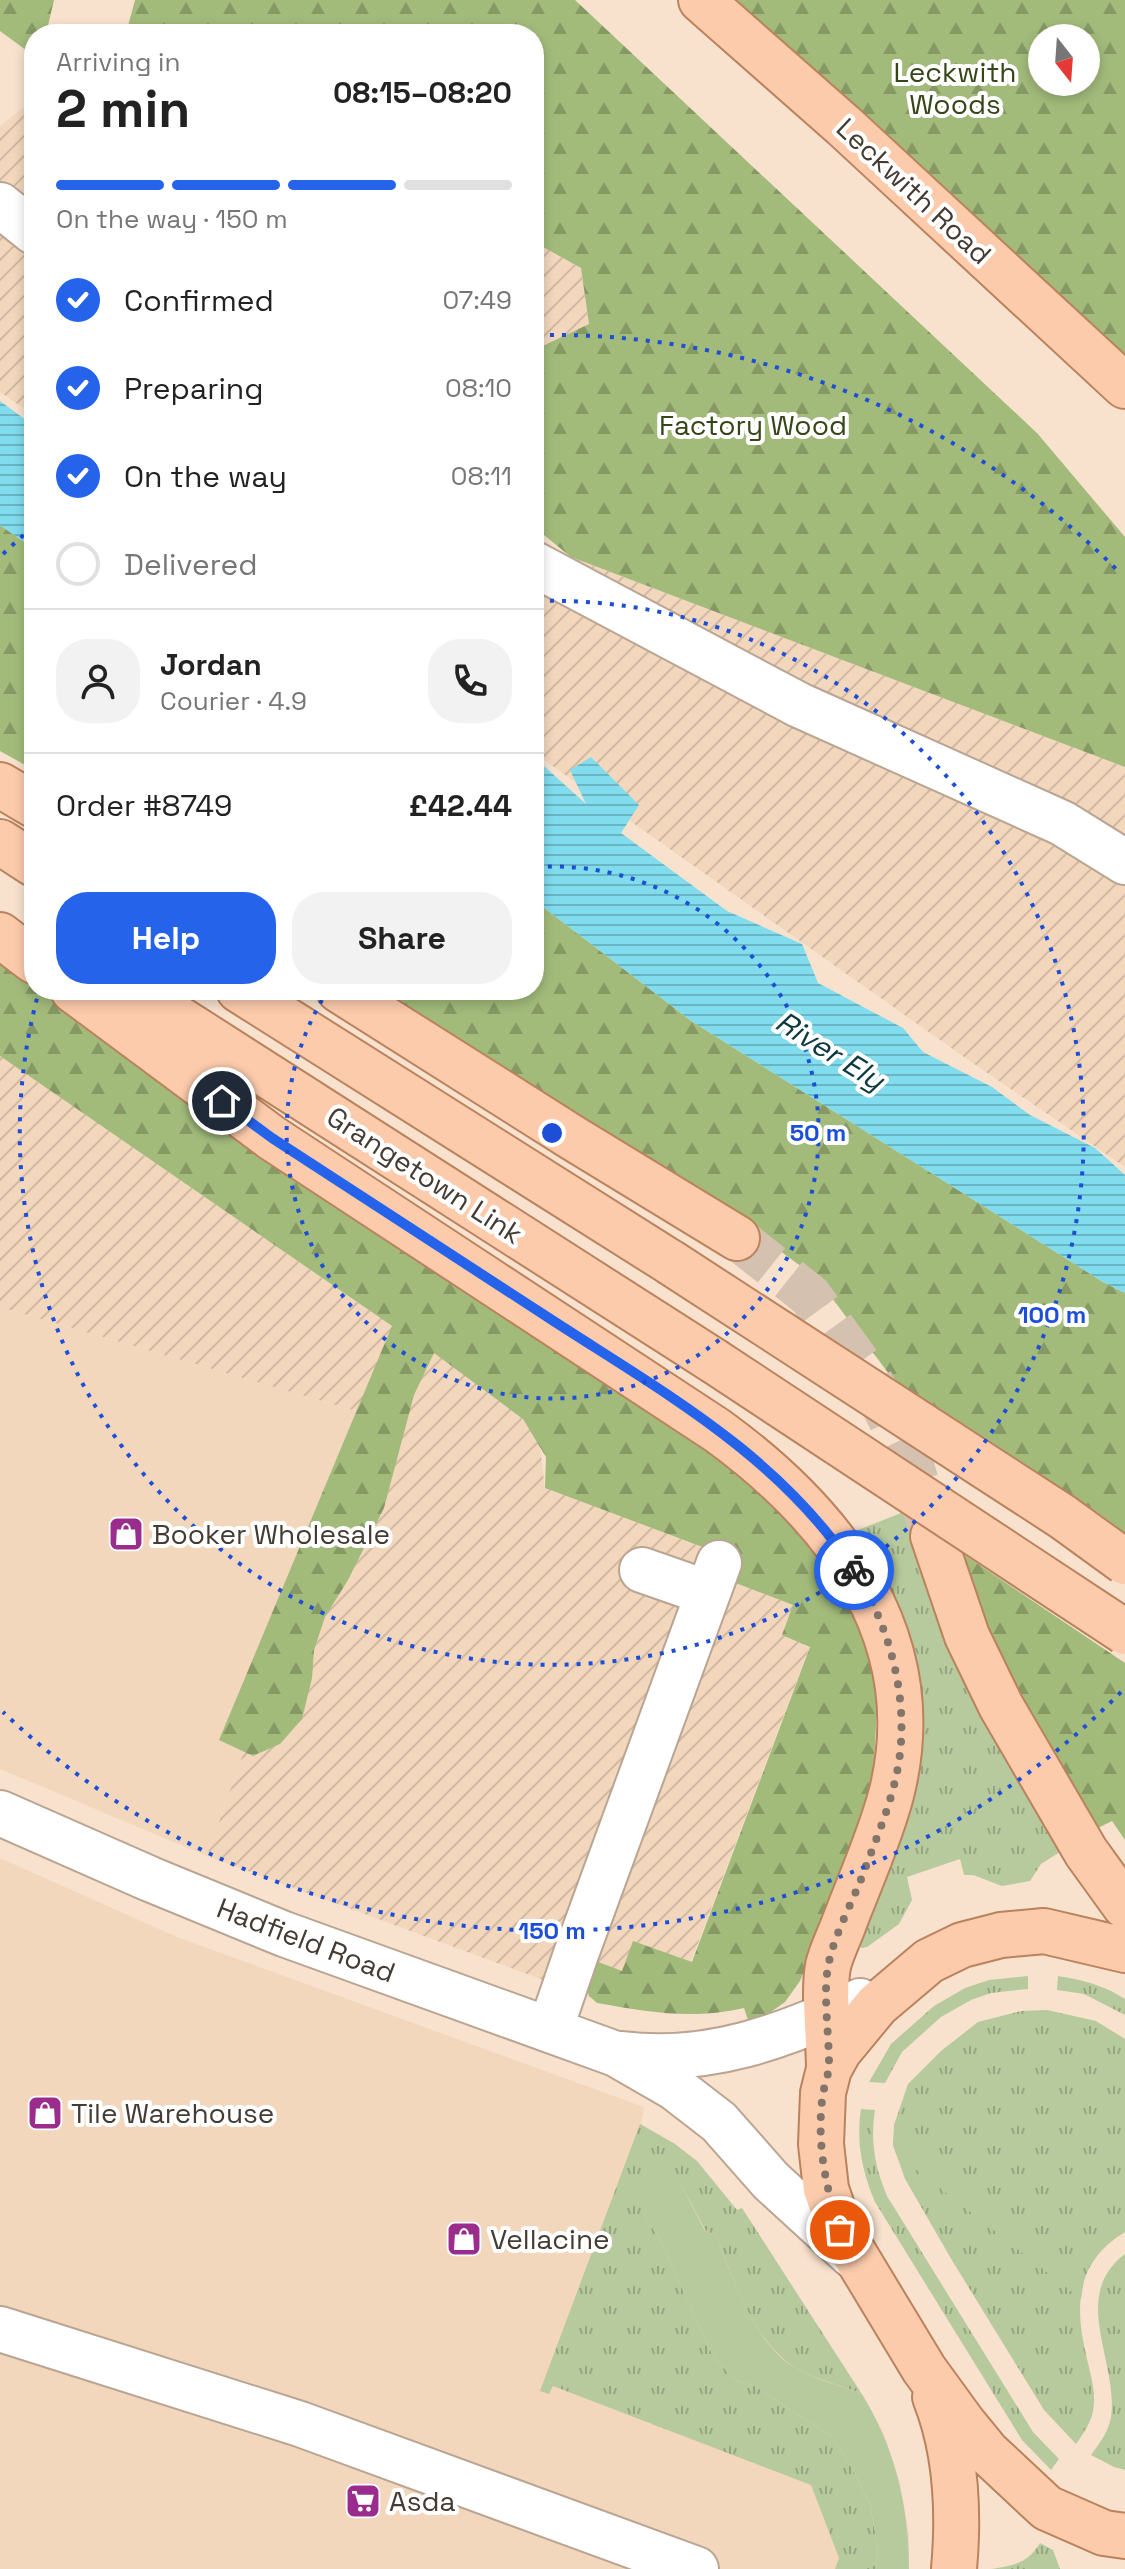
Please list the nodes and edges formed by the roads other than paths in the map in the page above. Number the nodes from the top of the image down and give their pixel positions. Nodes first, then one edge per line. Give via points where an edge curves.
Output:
1 (701, 0) edge
2 (0, 205) edge
3 (24, 224) edge
4 (1125, 386) edge
5 (544, 569) edge
6 (0, 785) edge
7 (24, 799) edge
8 (0, 842) edge
9 (24, 858) edge
10 (1125, 862) edge
11 (0, 906) edge
12 (24, 921) edge
13 (0, 935) edge
14 (24, 953) edge
15 (86, 1000) edge
16 (150, 1000) edge
17 (255, 1000) edge
18 (355, 1000) edge
19 (737, 1238) tunnel mouth
20 (933, 1536) tunnel mouth
21 (1125, 1562) edge
22 (642, 1570) dead end
23 (1125, 1632) edge
24 (0, 1813) edge
25 (1125, 1906) edge
26 (1125, 1929) edge
27 (1078, 1938) junction
28 (1125, 1950) edge
29 (911, 1977) junction
30 (829, 2015) junction
31 (550, 2030) junction
32 (616, 2054) junction
33 (829, 2069) junction
34 (853, 2256) junction
35 (0, 2329) edge
36 (924, 2369) junction
37 (1125, 2536) edge
38 (696, 2569) edge
39 (954, 2569) edge

1 - 4 main road, Leckwith Road
2 - 3 street
5 - 10 street via 799,705 1062,823
6 - 7 main road
8 - 9 main road
11 - 12 main road
13 - 14 main road
15 - 30 main road via 272,1138 707,1423 758,1460 823,1524 864,1586 888,1641 900,1738 890,1798 828,1965
16 - 23 main road, Grangetown Link, bridge
17 - 21 main road, Grangetown Link, bridge via 670,1262
18 - 19 main road
20 - 25 main road via 967,1636 1001,1706 1086,1852
22 - 31 street via 713,1578
24 - 31 street, Hadfield Road via 284,1934
26 - 27 main road
27 - 28 main road
27 - 29 main road via 1044,1931 1001,1935 940,1955
29 - 30 street
29 - 33 main road via 861,2021
30 - 32 street via 775,2038 702,2055
30 - 33 main road
31 - 32 street, Hadfield Road
32 - 34 street via 719,2122 771,2181
33 - 34 main road via 822,2119 826,2189
34 - 36 main road
35 - 38 street via 300,2424
36 - 37 main road via 987,2452 1031,2495 1070,2519
36 - 39 main road via 939,2405 953,2474

